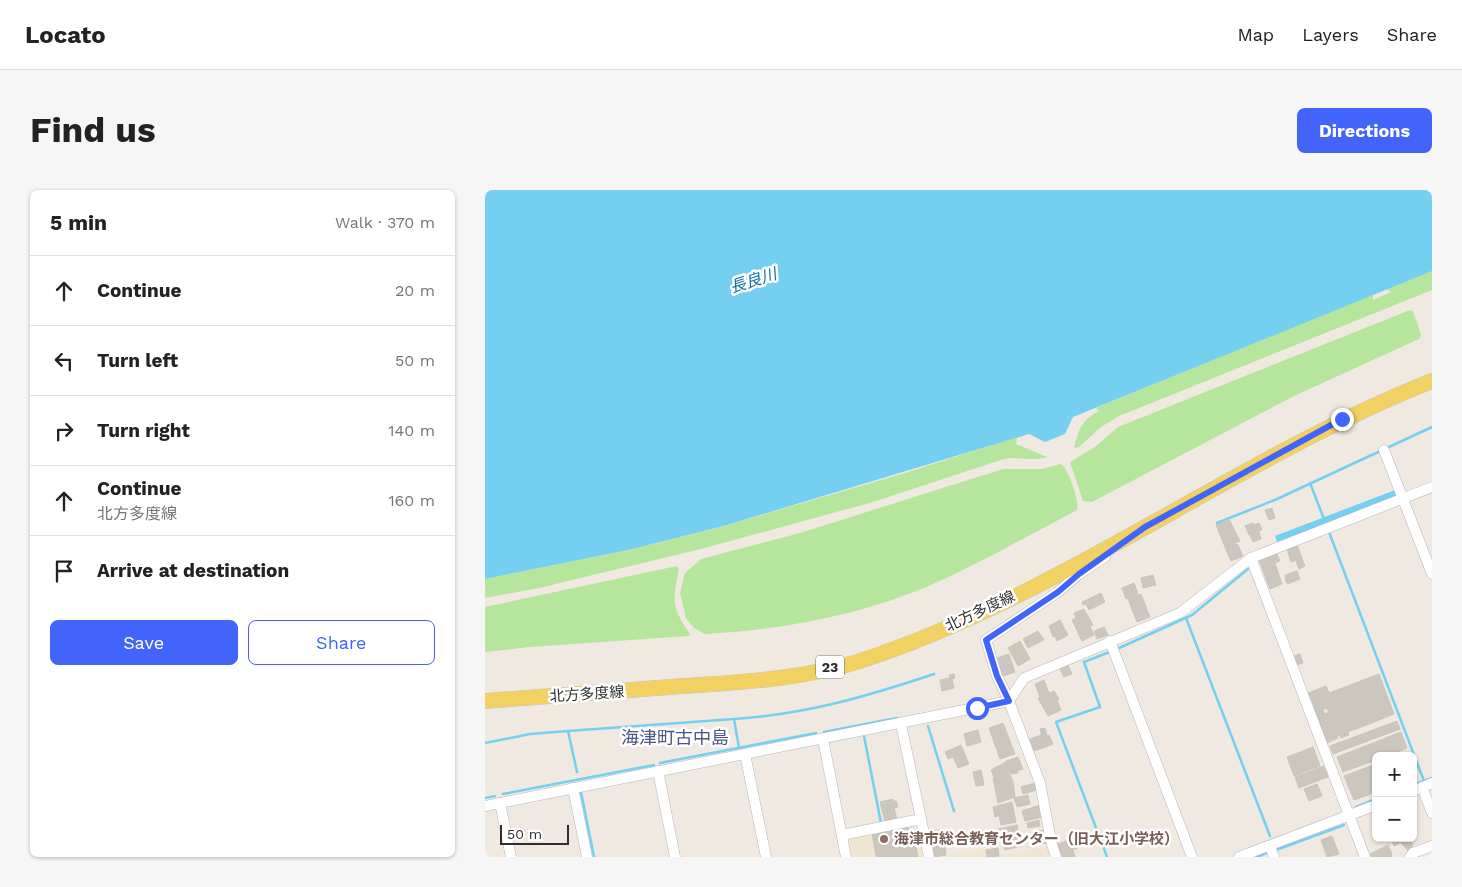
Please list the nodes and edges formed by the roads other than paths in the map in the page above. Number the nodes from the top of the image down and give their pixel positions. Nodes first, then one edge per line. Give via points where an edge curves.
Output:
1 (1432, 381) edge
2 (1383, 450) dead end
3 (1432, 487) edge
4 (1403, 498) junction
5 (1145, 527) junction
6 (1251, 558) junction
7 (1432, 574) edge
8 (1112, 647) junction
9 (485, 701) edge
10 (1009, 701) junction
11 (901, 724) junction
12 (823, 739) junction
13 (745, 754) junction
14 (658, 771) junction
15 (1423, 787) edge
16 (573, 788) junction
17 (500, 803) junction
18 (485, 806) edge
19 (1372, 806) edge
20 (1432, 814) edge
21 (1349, 815) junction
22 (921, 819) junction
23 (842, 835) junction
24 (1270, 846) junction
25 (1432, 846) edge
26 (511, 857) edge
27 (587, 857) edge
28 (675, 857) edge
29 (766, 857) edge
30 (846, 857) edge
31 (929, 857) edge
32 (1057, 857) edge
33 (1192, 857) edge
34 (1239, 857) edge
35 (1274, 857) edge
36 (1365, 857) edge
37 (1410, 857) edge

1 - 5 main road, 北方多度線 / 23 via 1342,419
2 - 4 street
3 - 4 street
4 - 6 street
4 - 7 street
5 - 9 main road, 北方多度線 / 23 via 1009,598 922,638 857,662 789,676
5 - 10 street via 1058,592 986,640
6 - 8 street via 1180,613
6 - 21 street
8 - 10 street via 1025,678
8 - 33 street
10 - 11 street
10 - 32 street via 1040,783
11 - 12 street
11 - 22 street
12 - 13 street
12 - 23 street
13 - 14 street
13 - 29 street
14 - 16 street
14 - 28 street
15 - 20 street
16 - 17 street
16 - 27 street
17 - 18 street
17 - 26 street
19 - 21 street
21 - 24 street
21 - 36 street
22 - 23 street
22 - 31 street
23 - 30 street
24 - 34 street
24 - 35 street
25 - 37 street

